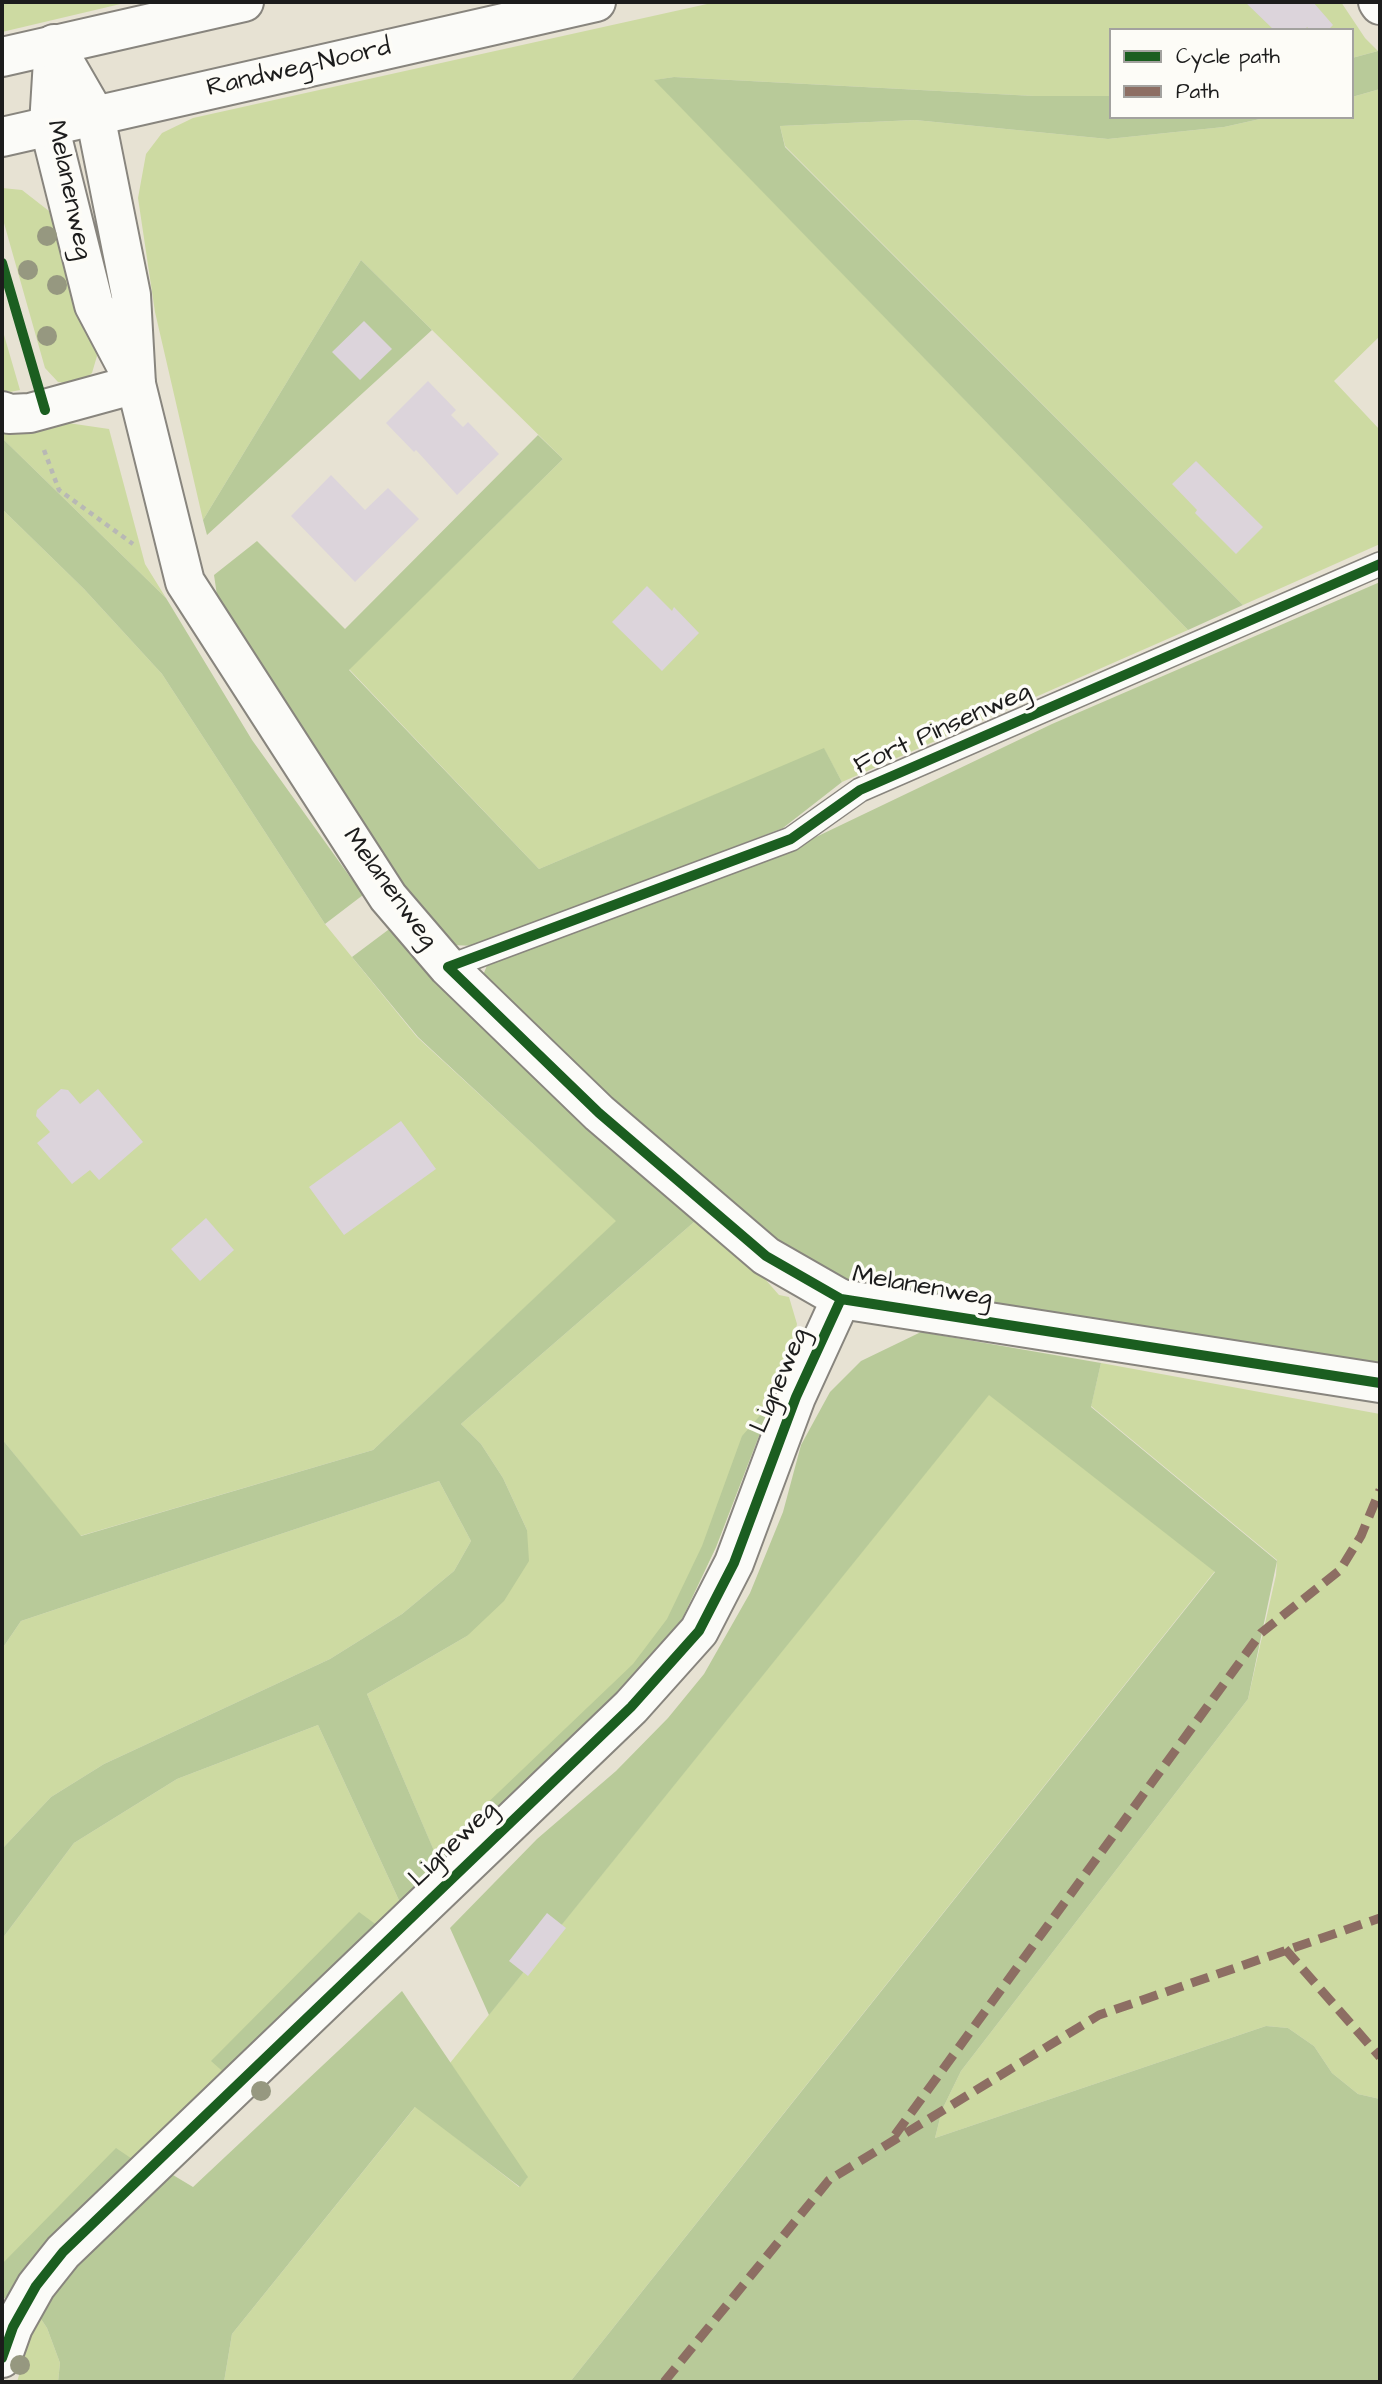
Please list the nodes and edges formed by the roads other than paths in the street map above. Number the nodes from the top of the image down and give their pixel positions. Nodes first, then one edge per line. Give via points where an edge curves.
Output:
1 (244, 2) edge
2 (596, 2) edge
3 (54, 44) junction
4 (2, 57) edge
5 (95, 115) junction
6 (49, 125) junction
7 (2, 137) edge
8 (136, 384) junction
9 (25, 411) edge
10 (1380, 564) edge
11 (448, 967) junction
12 (841, 1299) junction
13 (1380, 1383) edge
14 (2, 2358) edge

1 - 3 street
2 - 5 street, Randweg-Noord
3 - 4 street
3 - 5 street, Melanenweg
3 - 6 street, Melanenweg
5 - 6 street, Randweg-Noord
5 - 8 street, Melanenweg via 131,295
6 - 7 street, Randweg-Noord
6 - 8 street, Melanenweg via 94,304
8 - 9 street
8 - 11 street, Melanenweg via 185,582 388,897
10 - 11 lane, Fort Pinsenweg via 860,790 791,839
11 - 12 street, Melanenweg via 599,1113 766,1256
12 - 13 street, Melanenweg
12 - 14 street, Ligneweg via 796,1397 734,1563 699,1631 631,1707 63,2252 36,2287

